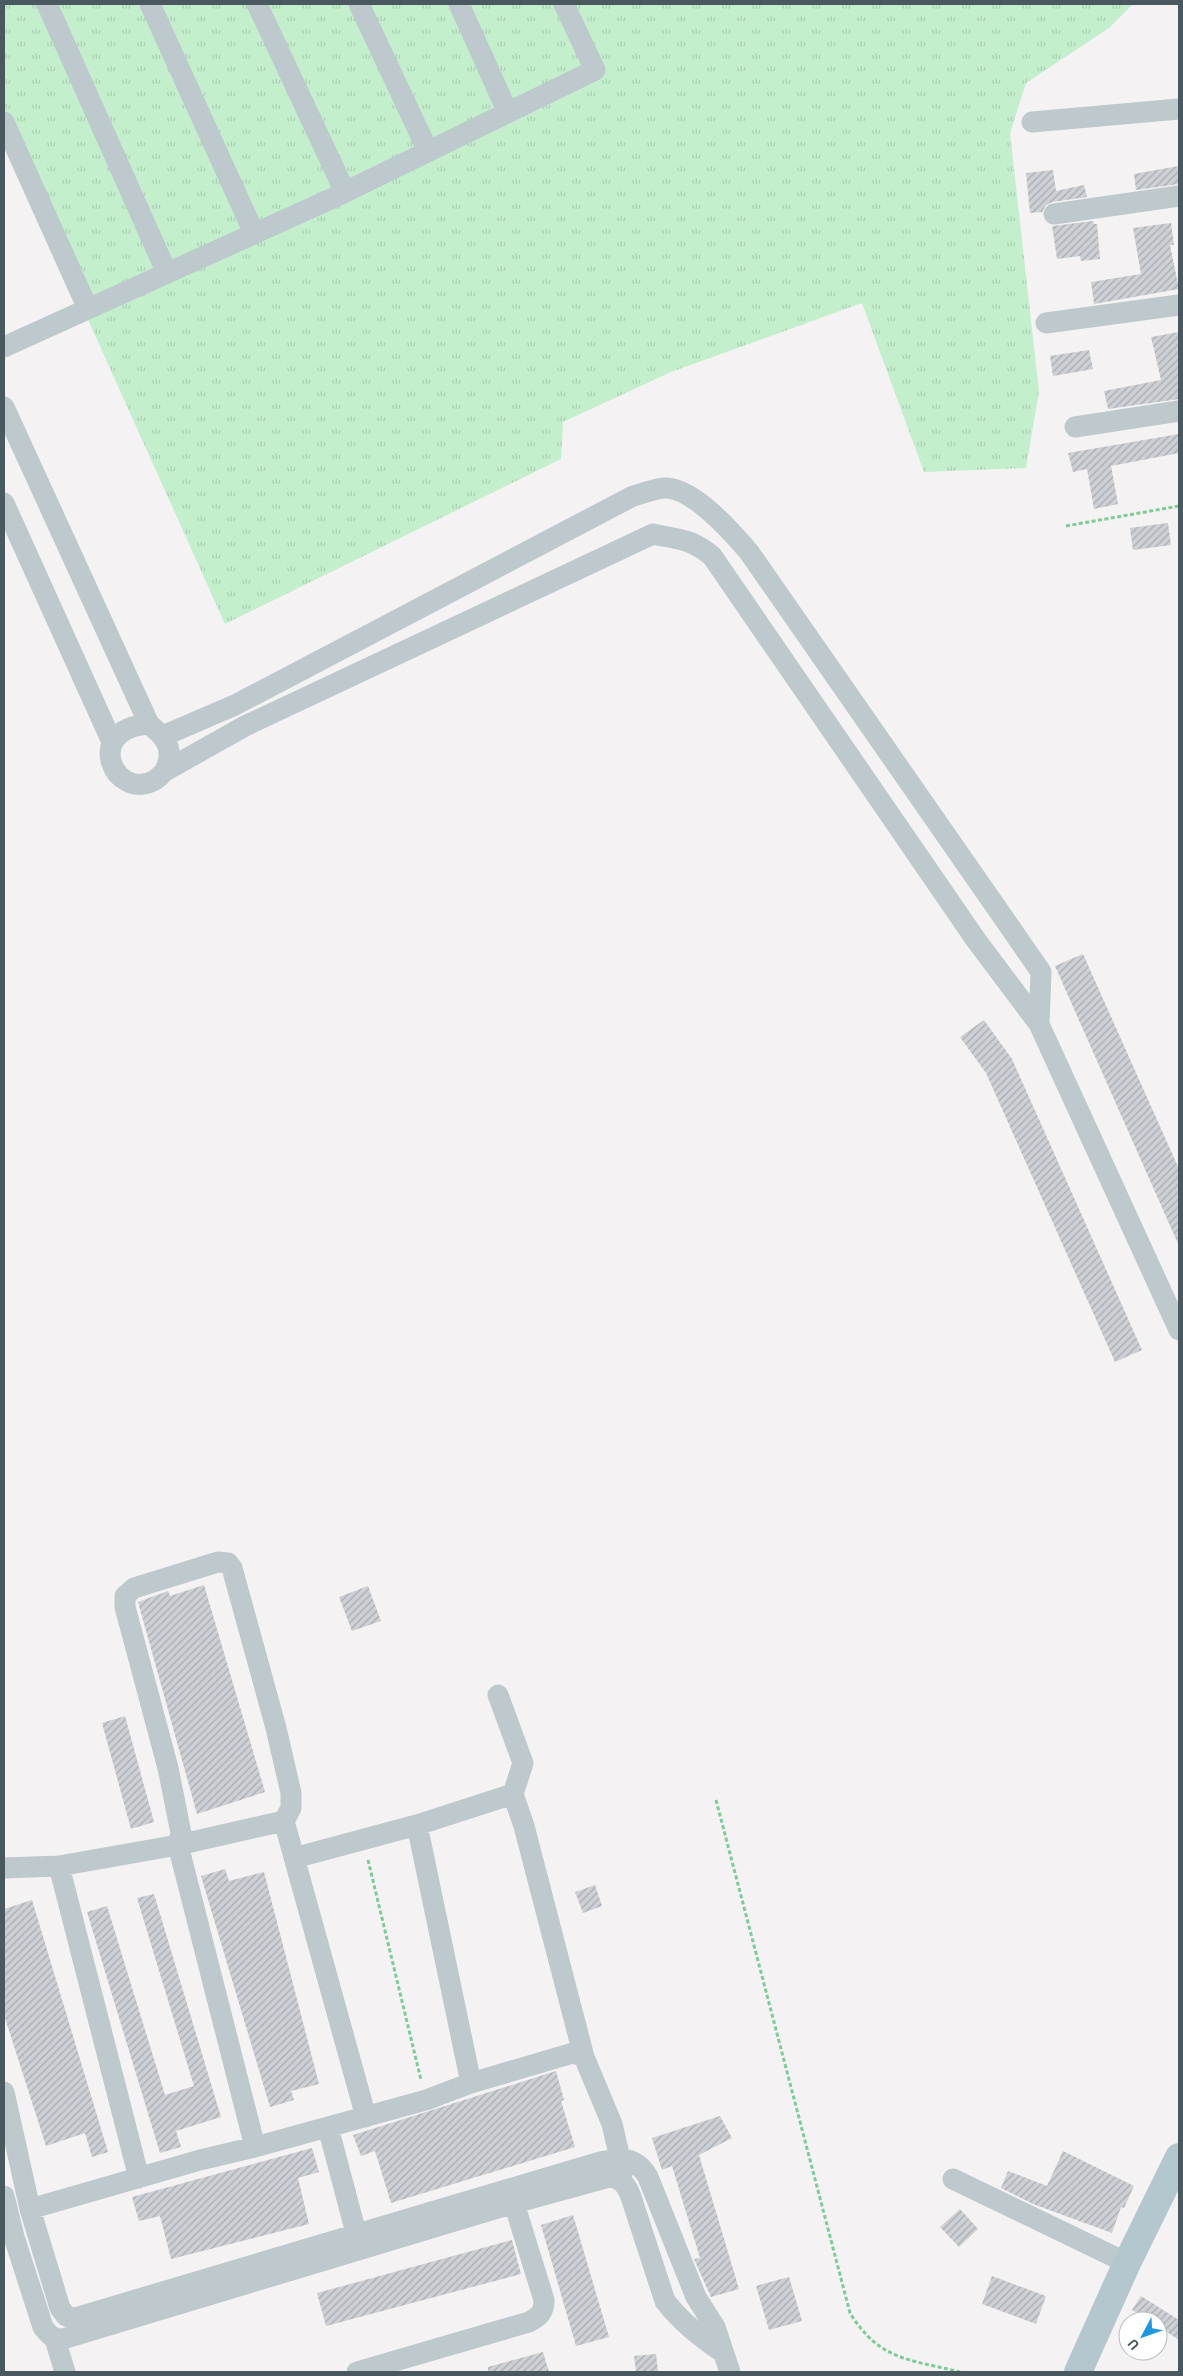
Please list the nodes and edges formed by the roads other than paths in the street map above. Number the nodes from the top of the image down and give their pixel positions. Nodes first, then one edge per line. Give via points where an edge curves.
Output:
1 (46, 4) edge
2 (150, 4) edge
3 (257, 4) edge
4 (359, 4) edge
5 (459, 4) edge
6 (564, 4) edge
7 (1179, 109) edge
8 (508, 112) junction
9 (4, 122) edge
10 (1032, 122) dead end
11 (428, 151) junction
12 (345, 192) junction
13 (1179, 196) edge
14 (1054, 214) dead end
15 (254, 233) junction
16 (167, 273) junction
17 (1179, 305) edge
18 (88, 309) junction
19 (1046, 323) dead end
20 (4, 347) edge
21 (4, 407) edge
22 (1179, 411) edge
23 (1075, 427) dead end
24 (4, 503) edge
25 (156, 730) junction
26 (112, 742) junction
27 (165, 771) junction
28 (1039, 1024) junction
29 (1179, 1330) edge
30 (498, 1695) dead end
31 (513, 1794) junction
32 (284, 1821) junction
33 (417, 1825) junction
34 (178, 1845) junction
35 (294, 1858) junction
36 (59, 1866) junction
37 (4, 1868) edge
38 (584, 2057) junction
39 (471, 2083) junction
40 (4, 2092) edge
41 (366, 2117) junction
42 (328, 2127) junction
43 (255, 2147) junction
44 (1179, 2157) edge
45 (620, 2158) junction
46 (139, 2178) junction
47 (953, 2179) dead end
48 (625, 2184) junction
49 (4, 2196) edge
50 (514, 2203) junction
51 (30, 2208) junction
52 (37, 2229) junction
53 (9, 2238) edge
54 (358, 2242) junction
55 (1127, 2263) junction
56 (708, 2333) junction
57 (55, 2339) junction
58 (727, 2363) edge
59 (65, 2372) edge
60 (357, 2372) edge
61 (1078, 2372) edge

1 - 16 street
2 - 15 street
3 - 12 street
4 - 11 street
5 - 8 street
6 - 8 street via 595,70
7 - 10 street
8 - 11 street
9 - 18 street
11 - 12 street
12 - 15 street
13 - 14 street
15 - 16 street
16 - 18 street
17 - 19 street
18 - 20 street
21 - 25 street
22 - 23 street
24 - 26 street
25 - 26 street via 129,726
25 - 27 street via 169,753
25 - 28 street via 235,706 633,496 667,487 693,496 749,552 1007,922 1041,972
26 - 27 street via 112,765 123,779 141,784 150,782
27 - 28 street via 245,726 653,534 688,540 712,556 976,940
28 - 29 street
30 - 31 street via 523,1763
31 - 33 street
31 - 38 street
32 - 34 street
32 - 34 street via 291,1808 291,1793 276,1728 232,1568 218,1562 134,1588 125,1596 125,1607 168,1768 181,1833
32 - 35 street
33 - 35 street
33 - 39 street
34 - 36 street
34 - 43 street
35 - 41 street
36 - 37 street
36 - 46 street
38 - 39 street via 573,2053
38 - 45 street via 612,2124
39 - 41 street
40 - 51 street
41 - 42 street
42 - 43 street
42 - 54 street
43 - 46 street
44 - 55 main road
45 - 48 street
45 - 54 street
45 - 56 street via 636,2162 648,2176
46 - 51 street
47 - 55 street
48 - 50 street via 618,2178 609,2177
48 - 56 street via 666,2300 676,2315
49 - 53 street
50 - 54 street
50 - 60 street via 544,2300 541,2314 529,2322
51 - 52 street
52 - 53 street
52 - 54 street via 60,2308 66,2316 75,2318
53 - 57 street via 43,2327
54 - 57 street via 73,2337
55 - 61 main road
56 - 58 street
57 - 59 street

